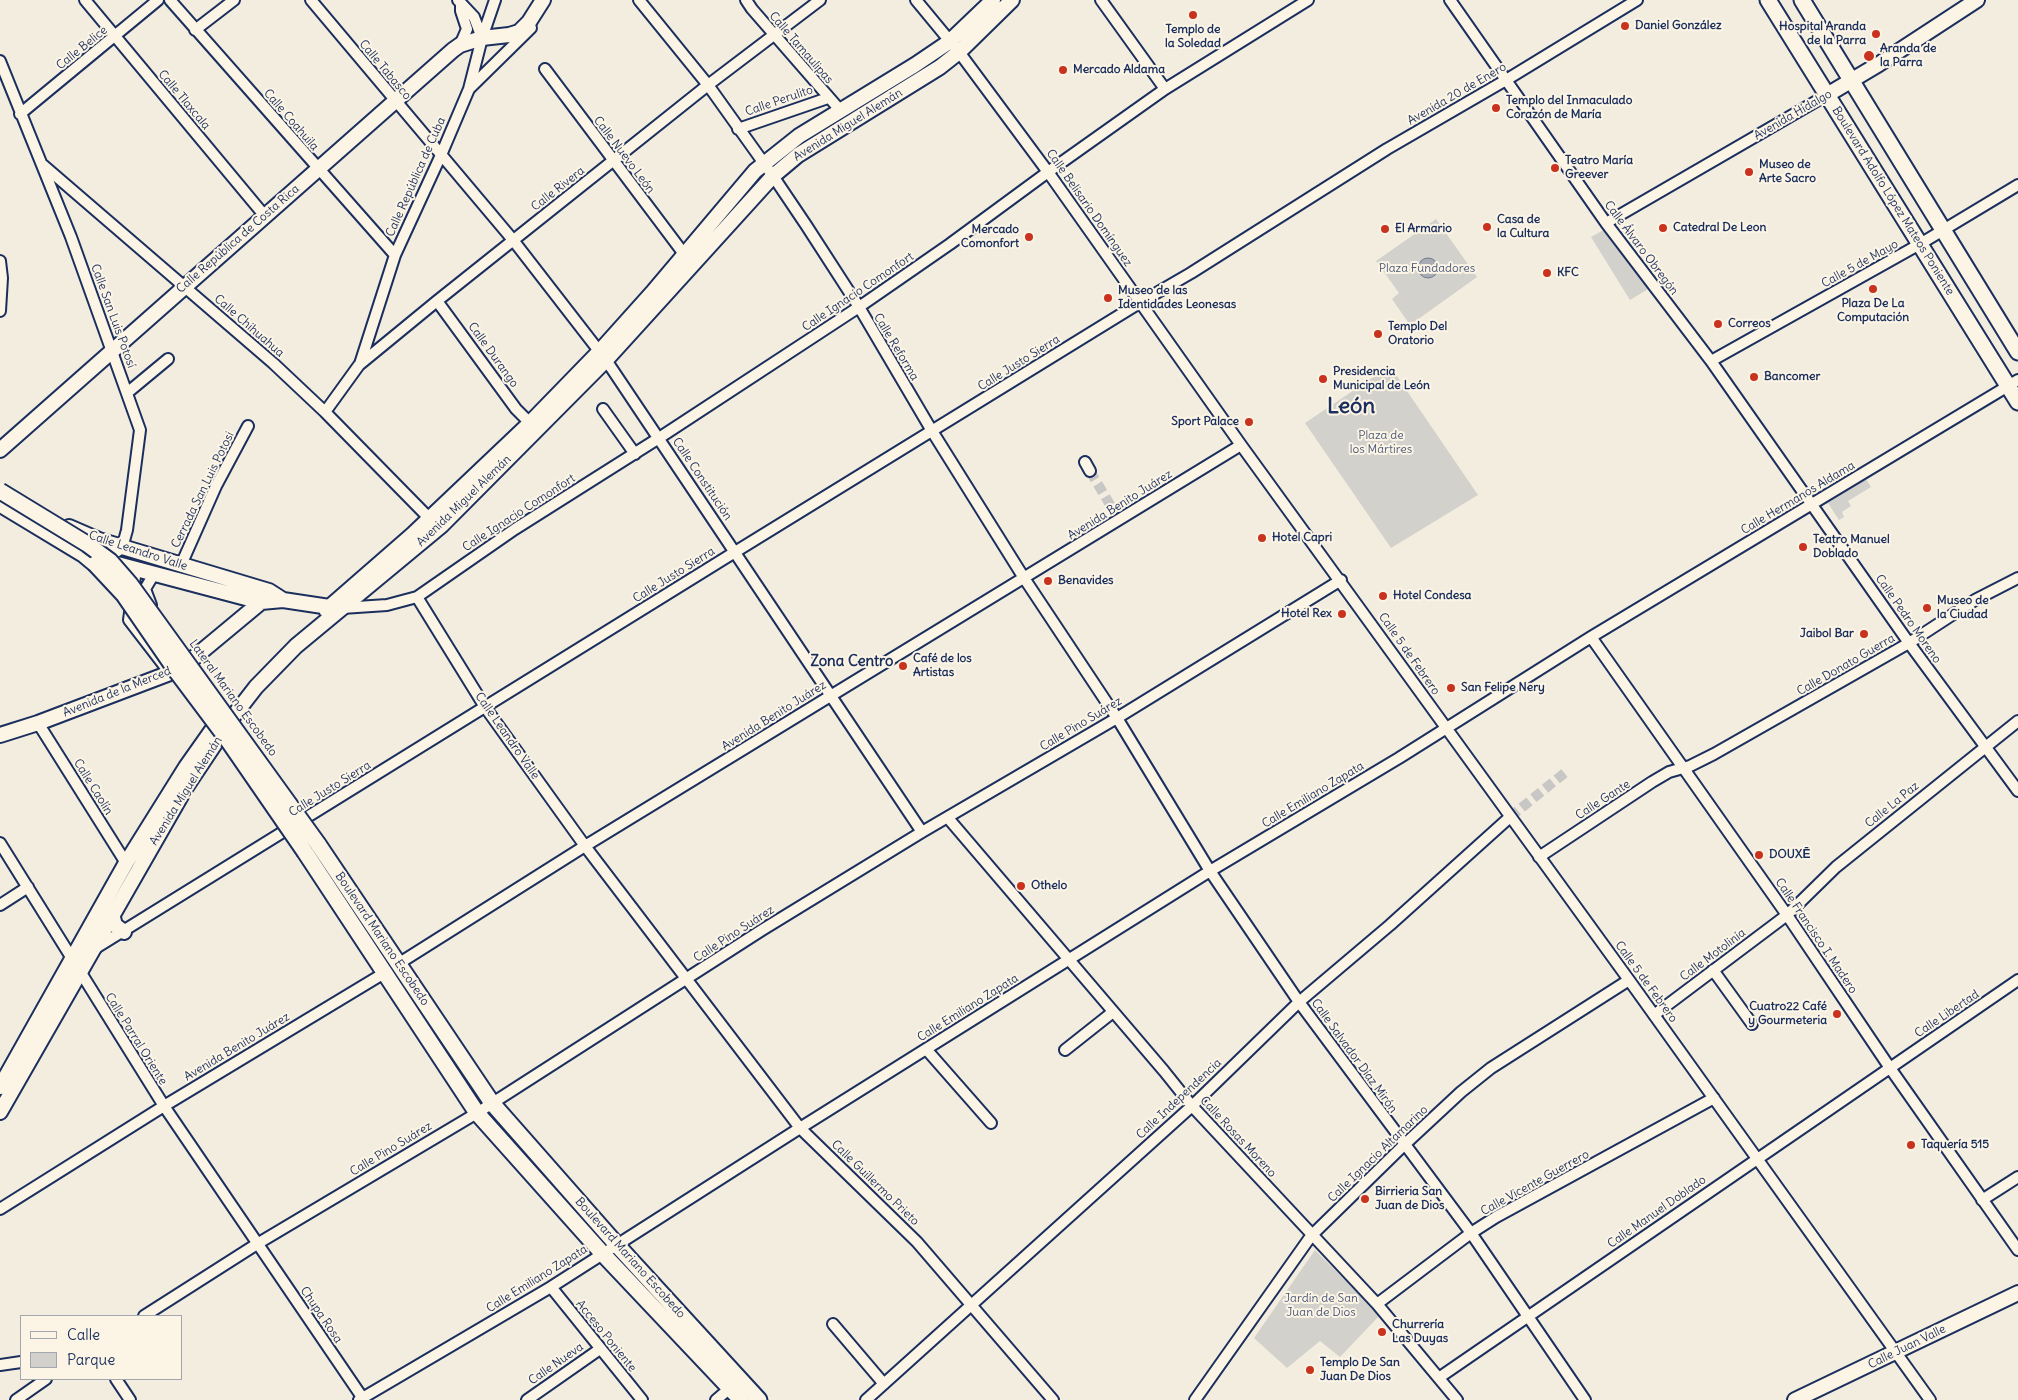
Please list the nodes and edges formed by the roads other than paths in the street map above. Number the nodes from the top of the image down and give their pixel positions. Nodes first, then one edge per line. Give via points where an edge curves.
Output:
1 (85, 0) edge
2 (158, 0) edge
3 (170, 0) edge
4 (234, 0) edge
5 (311, 0) edge
6 (495, 0) edge
7 (543, 0) edge
8 (551, 0) edge
9 (639, 0) edge
10 (746, 0) edge
11 (820, 0) edge
12 (916, 0) edge
13 (993, 0) edge
14 (1012, 0) edge
15 (1101, 0) edge
16 (1308, 0) edge
17 (1450, 0) edge
18 (1637, 0) edge
19 (1768, 0) edge
20 (1802, 0) edge
21 (1977, 0) edge
22 (459, 2) edge
23 (195, 30) junction
24 (774, 35) junction
25 (116, 36) junction
26 (482, 38) junction
27 (950, 42) junction
28 (460, 45) junction
29 (959, 52) junction
30 (0, 62) edge
31 (545, 69) dead end
32 (1506, 80) junction
33 (1851, 81) junction
34 (708, 85) junction
35 (469, 89) junction
36 (1165, 89) junction
37 (1827, 95) junction
38 (828, 98) junction
39 (395, 102) junction
40 (840, 110) junction
41 (20, 114) junction
42 (738, 129) junction
43 (441, 155) junction
44 (613, 162) junction
45 (764, 163) junction
46 (42, 164) junction
47 (318, 170) junction
48 (1048, 172) junction
49 (773, 176) junction
50 (2018, 185) edge
51 (1289, 211) joint
52 (264, 215) junction
53 (1606, 223) junction
54 (1944, 230) junction
55 (513, 240) junction
56 (1920, 244) junction
57 (684, 254) junction
58 (395, 255) junction
59 (0, 261) edge
60 (184, 286) junction
61 (437, 301) junction
62 (1141, 302) junction
63 (858, 307) junction
64 (0, 311) edge
65 (112, 350) junction
66 (2018, 352) edge
67 (603, 355) junction
68 (168, 359) dead end
69 (1711, 361) junction
70 (359, 365) junction
71 (2013, 383) edge
72 (127, 393) junction
73 (2018, 402) edge
74 (604, 409) dead end
75 (325, 412) junction
76 (530, 423) junction
77 (248, 426) dead end
78 (932, 431) junction
79 (659, 438) junction
80 (1241, 445) junction
81 (0, 450) edge
82 (635, 454) junction
83 (0, 484) edge
84 (0, 491) edge
85 (0, 504) edge
86 (1812, 504) junction
87 (430, 519) junction
88 (122, 548) junction
89 (735, 552) junction
90 (83, 554) junction
91 (181, 565) junction
92 (136, 569) junction
93 (154, 574) junction
94 (1024, 578) junction
95 (2018, 578) edge
96 (1341, 580) junction
97 (265, 596) junction
98 (417, 597) junction
99 (336, 608) junction
100 (1591, 637) junction
101 (1909, 643) junction
102 (190, 661) junction
103 (170, 672) junction
104 (831, 695) junction
105 (485, 707) junction
106 (229, 714) junction
107 (1117, 718) junction
108 (2018, 721) edge
109 (38, 723) junction
110 (1446, 728) junction
111 (215, 734) junction
112 (0, 735) edge
113 (1985, 746) junction
114 (1683, 767) junction
115 (2018, 791) edge
116 (948, 818) junction
117 (1510, 818) junction
118 (305, 820) junction
119 (285, 832) junction
120 (922, 832) junction
121 (0, 843) edge
122 (309, 844) junction
123 (585, 846) junction
124 (1539, 857) junction
125 (126, 863) junction
126 (1210, 871) junction
127 (28, 887) junction
128 (0, 905) edge
129 (112, 914) junction
130 (1787, 915) junction
131 (124, 932) junction
132 (93, 950) junction
133 (72, 960) junction
134 (1069, 960) junction
135 (391, 963) junction
136 (1714, 970) junction
137 (80, 972) junction
138 (687, 979) junction
139 (1629, 980) junction
140 (2018, 980) edge
141 (1299, 1002) junction
142 (1113, 1012) junction
143 (1654, 1015) junction
144 (1752, 1024) dead end
145 (926, 1049) junction
146 (1065, 1050) dead end
147 (1890, 1068) junction
148 (9, 1074) edge
149 (0, 1087) edge
150 (1714, 1098) junction
151 (492, 1103) junction
152 (164, 1106) junction
153 (1192, 1106) junction
154 (0, 1112) edge
155 (477, 1113) junction
156 (991, 1123) dead end
157 (800, 1128) junction
158 (1404, 1145) junction
159 (1757, 1158) junction
160 (2018, 1177) edge
161 (1982, 1200) junction
162 (0, 1209) edge
163 (1471, 1233) junction
164 (1311, 1236) junction
165 (257, 1244) junction
166 (617, 1245) junction
167 (2018, 1250) edge
168 (602, 1253) junction
169 (551, 1287) junction
170 (2018, 1293) edge
171 (1377, 1304) junction
172 (972, 1306) junction
173 (146, 1315) edge
174 (1528, 1316) junction
175 (833, 1324) dead end
176 (600, 1349) junction
177 (1896, 1352) junction
178 (20, 1362) edge
179 (0, 1365) edge
180 (1440, 1377) junction
181 (45, 1380) edge
182 (117, 1380) edge
183 (884, 1384) junction
184 (730, 1388) junction
185 (362, 1399) edge
186 (16, 1400) edge
187 (130, 1400) edge
188 (527, 1400) edge
189 (642, 1400) edge
190 (716, 1400) edge
191 (741, 1400) edge
192 (759, 1400) edge
193 (866, 1400) edge
194 (1052, 1400) edge
195 (1195, 1400) edge
196 (1457, 1400) edge
197 (1585, 1400) edge
198 (1795, 1400) edge
199 (1930, 1400) edge

1 - 25 street, Calle Tlaxcala
2 - 25 street, Calle Belice
3 - 23 street, Calle Coahuila
4 - 23 street
5 - 39 street, Calle Tabasco
6 - 26 street, Calle República de Cuba
7 - 26 main road, Calle República de Costa Rica via 519,32
8 - 35 street via 528,32
9 - 34 street, Calle Reforma
10 - 24 street, Calle Tamaulipas
11 - 24 street, Calle Rivera
12 - 27 street, Calle Belisario Domínguez
13 - 27 main road, Avenida Miguel Alemán
14 - 29 main road, Avenida Miguel Alemán
15 - 36 street
16 - 36 street, Calle Ignacio Comonfort
17 - 32 street, Calle Álvaro Obregón
18 - 32 street, Avenida 20 de Enero
19 - 37 main road, Boulevard Adolfo López Mateos Poniente
20 - 33 main road
21 - 33 main road, Avenida Hidalgo
22 - 26 street via 474,17
22 - 28 street via 467,29
23 - 47 street, Calle Coahuila
24 - 34 street, Calle Rivera
24 - 38 street, Calle Tamaulipas
25 - 41 street, Calle Belice
25 - 52 street, Calle Tlaxcala
26 - 28 main road, Calle República de Costa Rica
26 - 35 street, Calle República de Cuba
27 - 29 street, Calle Belisario Domínguez
27 - 40 main road, Avenida Miguel Alemán
28 - 39 main road, Calle República de Costa Rica
29 - 48 street, Calle Belisario Domínguez
29 - 49 main road, Avenida Miguel Alemán via 920,80 798,155
30 - 41 street, Calle San Luis Potosí
31 - 44 street, Calle Nuevo León
32 - 51 street, Avenida 20 de Enero
32 - 53 street, Calle Álvaro Obregón
33 - 37 main road, Avenida Hidalgo
33 - 54 main road
34 - 42 street, Calle Reforma
34 - 44 street, Calle Rivera
35 - 43 street, Calle República de Cuba
36 - 48 street, Calle Ignacio Comonfort
37 - 53 street, Avenida Hidalgo
37 - 56 main road, Boulevard Adolfo López Mateos Poniente
38 - 40 street, Calle Tamaulipas
38 - 42 street, Calle Perulito
39 - 43 street, Calle Tabasco
39 - 47 main road, Calle República de Costa Rica
40 - 45 main road, Avenida Miguel Alemán
41 - 46 street, Calle San Luis Potosí
42 - 45 street, Calle Reforma
43 - 55 street, Calle Constitución
43 - 58 street, Calle República de Cuba
44 - 55 street, Calle Rivera
44 - 57 street, Calle Nuevo León
45 - 49 street, Calle Reforma
45 - 57 main road, Avenida Miguel Alemán
46 - 60 street, Calle Chihuahua
46 - 65 street, Calle San Luis Potosí
47 - 52 main road, Calle República de Costa Rica
47 - 58 street, Calle Coahuila
48 - 62 street, Calle Belisario Domínguez
48 - 63 street, Calle Ignacio Comonfort
49 - 63 street, Calle Reforma
49 - 67 main road, Avenida Miguel Alemán
50 - 54 street, Calle 5 de Mayo
51 - 62 street, Calle Justo Sierra
52 - 60 main road, Calle República de Costa Rica
53 - 69 street, Calle Álvaro Obregón
54 - 56 street, Calle 5 de Mayo
54 - 66 main road
55 - 61 street, Calle Rivera
55 - 67 street, Calle Constitución
56 - 69 street, Calle 5 de Mayo
56 - 71 main road, Boulevard Adolfo López Mateos Poniente
57 - 67 main road, Avenida Miguel Alemán
58 - 70 street, Calle República de Cuba
59 - 64 street
60 - 65 main road, Calle República de Costa Rica
60 - 75 street, Calle Chihuahua
61 - 70 street, Calle Rivera
61 - 76 street, Calle Durango via 516,409
62 - 78 street, Calle Justo Sierra
62 - 80 street, Calle Belisario Domínguez
63 - 78 street, Calle Reforma
63 - 79 street, Calle Ignacio Comonfort
65 - 72 street, Calle San Luis Potosí
65 - 81 main road, Calle República de Costa Rica
67 - 76 main road, Avenida Miguel Alemán
67 - 79 street, Calle Constitución
67 - 99 main road, Avenida Miguel Alemán via 442,525
68 - 72 street
69 - 86 street, Calle Pedro Moreno
70 - 75 street, Calle Rivera
71 - 73 main road, Boulevard Adolfo López Mateos Poniente
71 - 86 street, Calle Hermanos Aldama
72 - 88 street, Calle San Luis Potosí via 140,430
74 - 82 street
75 - 87 street, Calle Chihuahua
76 - 87 main road, Avenida Miguel Alemán
77 - 91 street, Cerrada San Luis Potosi via 216,486
78 - 89 street, Calle Justo Sierra
78 - 94 street, Calle Reforma
79 - 82 street, Calle Ignacio Comonfort
79 - 89 street, Calle Constitución
80 - 94 street, Avenida Benito Juárez via 1117,516
80 - 96 street, Calle Belisario Domínguez
82 - 98 street, Calle Ignacio Comonfort via 515,529
83 - 88 main road, Calle Leandro Valle via 63,524
84 - 122 main road, Boulevard Mariano Escobedo, bridge via 110,561 130,584
85 - 90 main road, Boulevard Mariano Escobedo
86 - 100 street, Calle Hermanos Aldama
86 - 101 street, Calle Pedro Moreno
87 - 99 main road, Avenida Miguel Alemán
88 - 90 street via 110,556
88 - 91 main road, Calle Leandro Valle
89 - 104 street, Calle Constitución
89 - 105 street, Calle Justo Sierra
90 - 92 main road, Calle Leandro Valle
90 - 122 main road, Boulevard Mariano Escobedo, bridge via 124,595 177,672
91 - 97 main road, Calle Leandro Valle
92 - 93 main road, Calle Leandro Valle
92 - 103 street, Lateral Mariano Escobedo via 130,620
93 - 97 main road, Calle Leandro Valle
93 - 102 street, Lateral Mariano Escobedo via 146,585 148,600
94 - 104 street, Avenida Benito Juárez
94 - 107 street, Calle Reforma
95 - 101 street, Calle Donato Guerra via 1975,600
96 - 107 street, Calle Pino Suárez
96 - 110 street, Calle 5 de Febrero
97 - 99 main road, Calle Leandro Valle
97 - 102 main road, Avenida de la Merced
98 - 99 street, Calle Leandro Valle via 387,605
98 - 105 street, Calle Leandro Valle
99 - 106 main road, Avenida Miguel Alemán
100 - 110 street, Calle Emiliano Zapata
100 - 114 street, Calle Francisco I. Madero
101 - 113 street, Calle Pedro Moreno
101 - 114 street, Calle Donato Guerra via 1714,754
102 - 103 main road, Avenida de la Merced
102 - 106 street, Lateral Mariano Escobedo
103 - 109 main road, Avenida de la Merced
103 - 111 street, Lateral Mariano Escobedo
104 - 120 street, Calle Constitución
104 - 123 street, Avenida Benito Juárez
105 - 118 street, Calle Justo Sierra
105 - 123 street, Calle Leandro Valle
106 - 111 main road, Avenida Miguel Alemán
106 - 118 street, Lateral Mariano Escobedo
107 - 116 street, Calle Pino Suárez
107 - 126 street, Calle Salvador Díaz Mirón
108 - 113 street, Calle La Paz
109 - 112 main road, Avenida de la Merced
109 - 125 street, Calle Caolín
110 - 117 street, Calle 5 de Febrero
110 - 126 street, Calle Emiliano Zapata
111 - 119 street, Lateral Mariano Escobedo
111 - 125 main road, Avenida Miguel Alemán via 186,767
111 - 129 main road, Avenida Miguel Alemán
113 - 115 street, Calle Pedro Moreno
113 - 130 street, Calle La Paz via 1836,867
114 - 124 street, Calle Gante via 1652,782
114 - 130 street, Calle Francisco I. Madero
116 - 120 street, Calle Pino Suárez
116 - 134 street, Calle Rosas Moreno
117 - 124 street, Calle 5 de Febrero
117 - 141 street, Calle Independencia
118 - 119 street, Calle Justo Sierra
118 - 122 street, Lateral Mariano Escobedo
119 - 122 street, Lateral Mariano Escobedo
119 - 131 street, Calle Justo Sierra
120 - 138 street, Calle Pino Suárez
121 - 127 street, Calle Parral Oriente
122 - 135 main road, Boulevard Mariano Escobedo
122 - 135 street, Lateral Mariano Escobedo via 386,939
123 - 135 street, Avenida Benito Juárez
123 - 138 street, Calle Leandro Valle
124 - 139 street, Calle 5 de Febrero
125 - 133 main road, Avenida Miguel Alemán
126 - 134 street, Calle Emiliano Zapata
126 - 141 street, Calle Salvador Díaz Mirón
127 - 128 street
127 - 133 street, Calle Parral Oriente
129 - 131 main road via 115,925
129 - 132 main road, Avenida Miguel Alemán
130 - 136 street, Calle Motolinía
130 - 147 street, Calle Francisco I. Madero
131 - 132 street, Calle Justo Sierra
132 - 133 street, Calle Justo Sierra
132 - 137 main road, Avenida Miguel Alemán
133 - 137 street, Calle Parral Oriente
133 - 148 main road, Avenida Miguel Alemán
134 - 142 street, Calle Rosas Moreno
134 - 145 street, Calle Emiliano Zapata
135 - 151 main road, Boulevard Mariano Escobedo
135 - 152 street, Avenida Benito Juárez
135 - 155 main road, Boulevard Mariano Escobedo
136 - 143 street, Calle Motolinía
136 - 144 street
137 - 148 main road, Avenida Miguel Alemán
137 - 152 street, Calle Parral Oriente
138 - 151 street, Calle Pino Suárez
138 - 157 street, Calle Guillermo Prieto
139 - 143 street, Calle 5 de Febrero
139 - 158 street, Calle Ignacio Altamarino via 1492,1068
140 - 147 street, Calle Libertad
141 - 153 street, Calle Independencia
141 - 158 street, Calle Salvador Díaz Mirón
142 - 146 street
142 - 153 street, Calle Rosas Moreno
143 - 150 street, Calle 5 de Febrero
145 - 156 street
145 - 157 street, Calle Emiliano Zapata
147 - 159 street, Calle Manuel Doblado
147 - 161 street, Calle Francisco I. Madero
148 - 149 main road, Avenida Miguel Alemán
148 - 154 main road, Avenida Miguel Alemán
150 - 159 street, Calle 5 de Febrero
150 - 163 street, Calle Vicente Guerrero
151 - 155 street, Calle Pino Suárez
151 - 166 main road, Boulevard Mariano Escobedo
152 - 162 street, Avenida Benito Juárez
152 - 165 street, Calle Parral Oriente
153 - 164 street, Calle Rosas Moreno
153 - 172 street, Calle Independencia
155 - 165 street, Calle Pino Suárez
155 - 168 main road, Boulevard Mariano Escobedo
157 - 166 street, Calle Emiliano Zapata
157 - 172 street, Calle Guillermo Prieto via 917,1242
158 - 163 street, Calle Salvador Díaz Mirón
158 - 164 street, Calle Ignacio Altamarino
159 - 174 street, Calle Manuel Doblado
159 - 177 street, Calle 5 de Febrero
160 - 161 street
161 - 167 street, Calle Francisco I. Madero
163 - 171 street, Calle Vicente Guerrero
163 - 174 street, Calle Salvador Díaz Mirón
164 - 171 street, Calle Rosas Moreno
164 - 195 street, Calle Ignacio Altamarino
165 - 173 street, Calle Pino Suárez
165 - 185 street, Chupa Rosa
166 - 168 street, Calle Emiliano Zapata
166 - 192 main road, Boulevard Mariano Escobedo
168 - 169 street, Calle Emiliano Zapata
168 - 184 main road, Boulevard Mariano Escobedo
169 - 176 street, Acceso Poniente
169 - 185 street, Calle Emiliano Zapata
170 - 177 main road, Calle Juan Valle
171 - 180 street, Calle Rosas Moreno
172 - 183 street, Calle Independencia
172 - 194 street, Calle Guillermo Prieto
174 - 180 street, Calle Manuel Doblado
174 - 197 street, Calle Salvador Díaz Mirón
175 - 183 street
176 - 188 street, Calle Nueva
176 - 189 street, Acceso Poniente
177 - 198 main road, Calle Juan Valle
177 - 199 street, Calle 5 de Febrero
178 - 179 street
180 - 196 street, Calle Rosas Moreno
181 - 186 street
182 - 187 street
183 - 193 street, Calle Independencia
184 - 190 street
184 - 191 main road, Boulevard Mariano Escobedo

